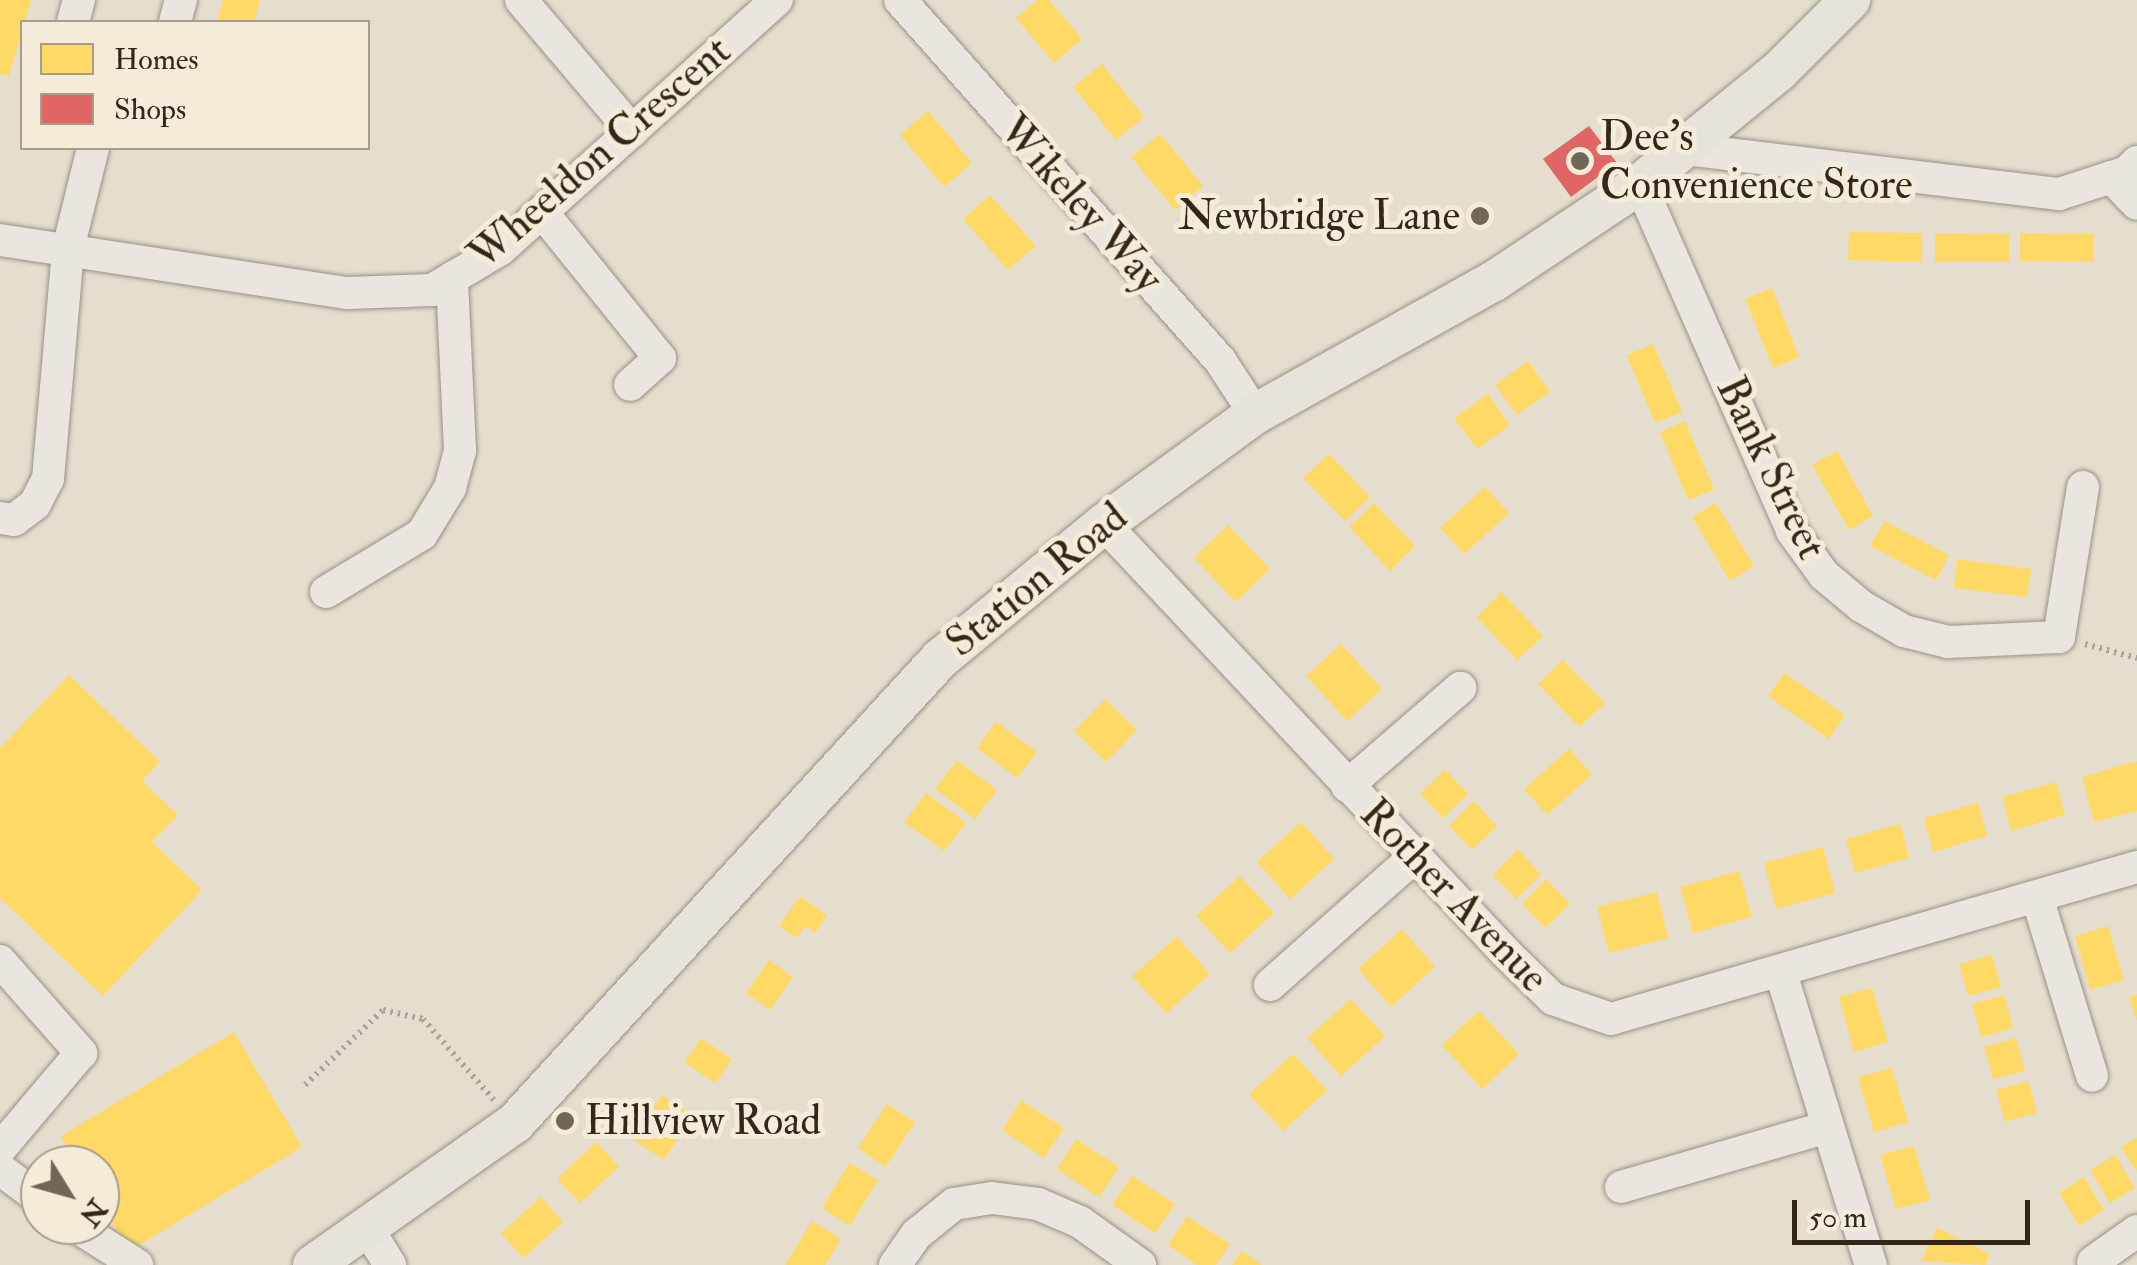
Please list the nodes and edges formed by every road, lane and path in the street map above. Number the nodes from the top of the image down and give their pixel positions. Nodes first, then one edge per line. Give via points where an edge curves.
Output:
1 (521, 0) edge
2 (777, 0) edge
3 (1850, 0) edge
4 (913, 5) edge
5 (632, 131) junction
6 (1686, 148) junction
7 (93, 150) edge
8 (2125, 170) edge
9 (1640, 184) junction
10 (2137, 204) edge
11 (542, 212) junction
12 (0, 240) edge
13 (68, 250) junction
14 (452, 278) junction
15 (630, 385) dead end
16 (1256, 414) junction
17 (2083, 487) dead end
18 (0, 518) edge
19 (1104, 524) junction
20 (326, 592) dead end
21 (2059, 638) junction
22 (2137, 658) edge
23 (1460, 688) dead end
24 (1348, 786) junction
25 (1414, 857) junction
26 (2137, 867) edge
27 (2037, 897) junction
28 (0, 961) edge
29 (1781, 973) junction
30 (1270, 985) dead end
31 (2092, 1076) dead end
32 (305, 1084) dead end
33 (515, 1123) junction
34 (1827, 1127) junction
35 (0, 1149) edge
36 (1621, 1187) dead end
37 (2137, 1230) edge
38 (368, 1231) junction
39 (106, 1245) edge
40 (2093, 1262) dead end
41 (137, 1265) edge
42 (312, 1265) edge
43 (390, 1265) edge
44 (895, 1265) edge
45 (1140, 1265) edge
46 (1871, 1265) edge

1 - 5 street
2 - 5 street, Wheeldon Crescent
3 - 6 main road, Station Road via 1778,72
4 - 16 street, Wikeley Way via 1221,362
5 - 11 street, Wheeldon Crescent
6 - 8 street via 2060,194
6 - 9 main road, Station Road
7 - 13 street
8 - 10 street
9 - 16 main road, Station Road via 1494,281
9 - 21 street, Bank Street via 1792,530 1824,574 1861,606 1918,634 1948,642
11 - 14 street, Wheeldon Crescent
11 - 15 street via 660,358
12 - 13 street, Wheeldon Crescent
13 - 14 street, Wheeldon Crescent via 348,293 432,290
13 - 18 street via 48,480 36,504 14,520
14 - 20 street via 460,450 450,488 422,534
16 - 19 main road, Station Road
17 - 21 street
19 - 24 street, Rother Avenue
19 - 33 main road, Station Road via 940,658
21 - 22 path
23 - 24 street
24 - 25 street, Rother Avenue
25 - 29 street, Rother Avenue via 1553,999 1611,1019
25 - 30 street
26 - 27 street, Rother Avenue
27 - 29 street, Rother Avenue
27 - 31 street
28 - 35 street via 81,1053
29 - 34 street
32 - 33 path via 382,1010 422,1019
33 - 38 main road, Station Road
34 - 36 street
34 - 46 street
37 - 40 street
38 - 42 main road, Station Road
38 - 43 street
39 - 41 street
44 - 45 street via 917,1234 954,1204 992,1198 1038,1204 1080,1222

